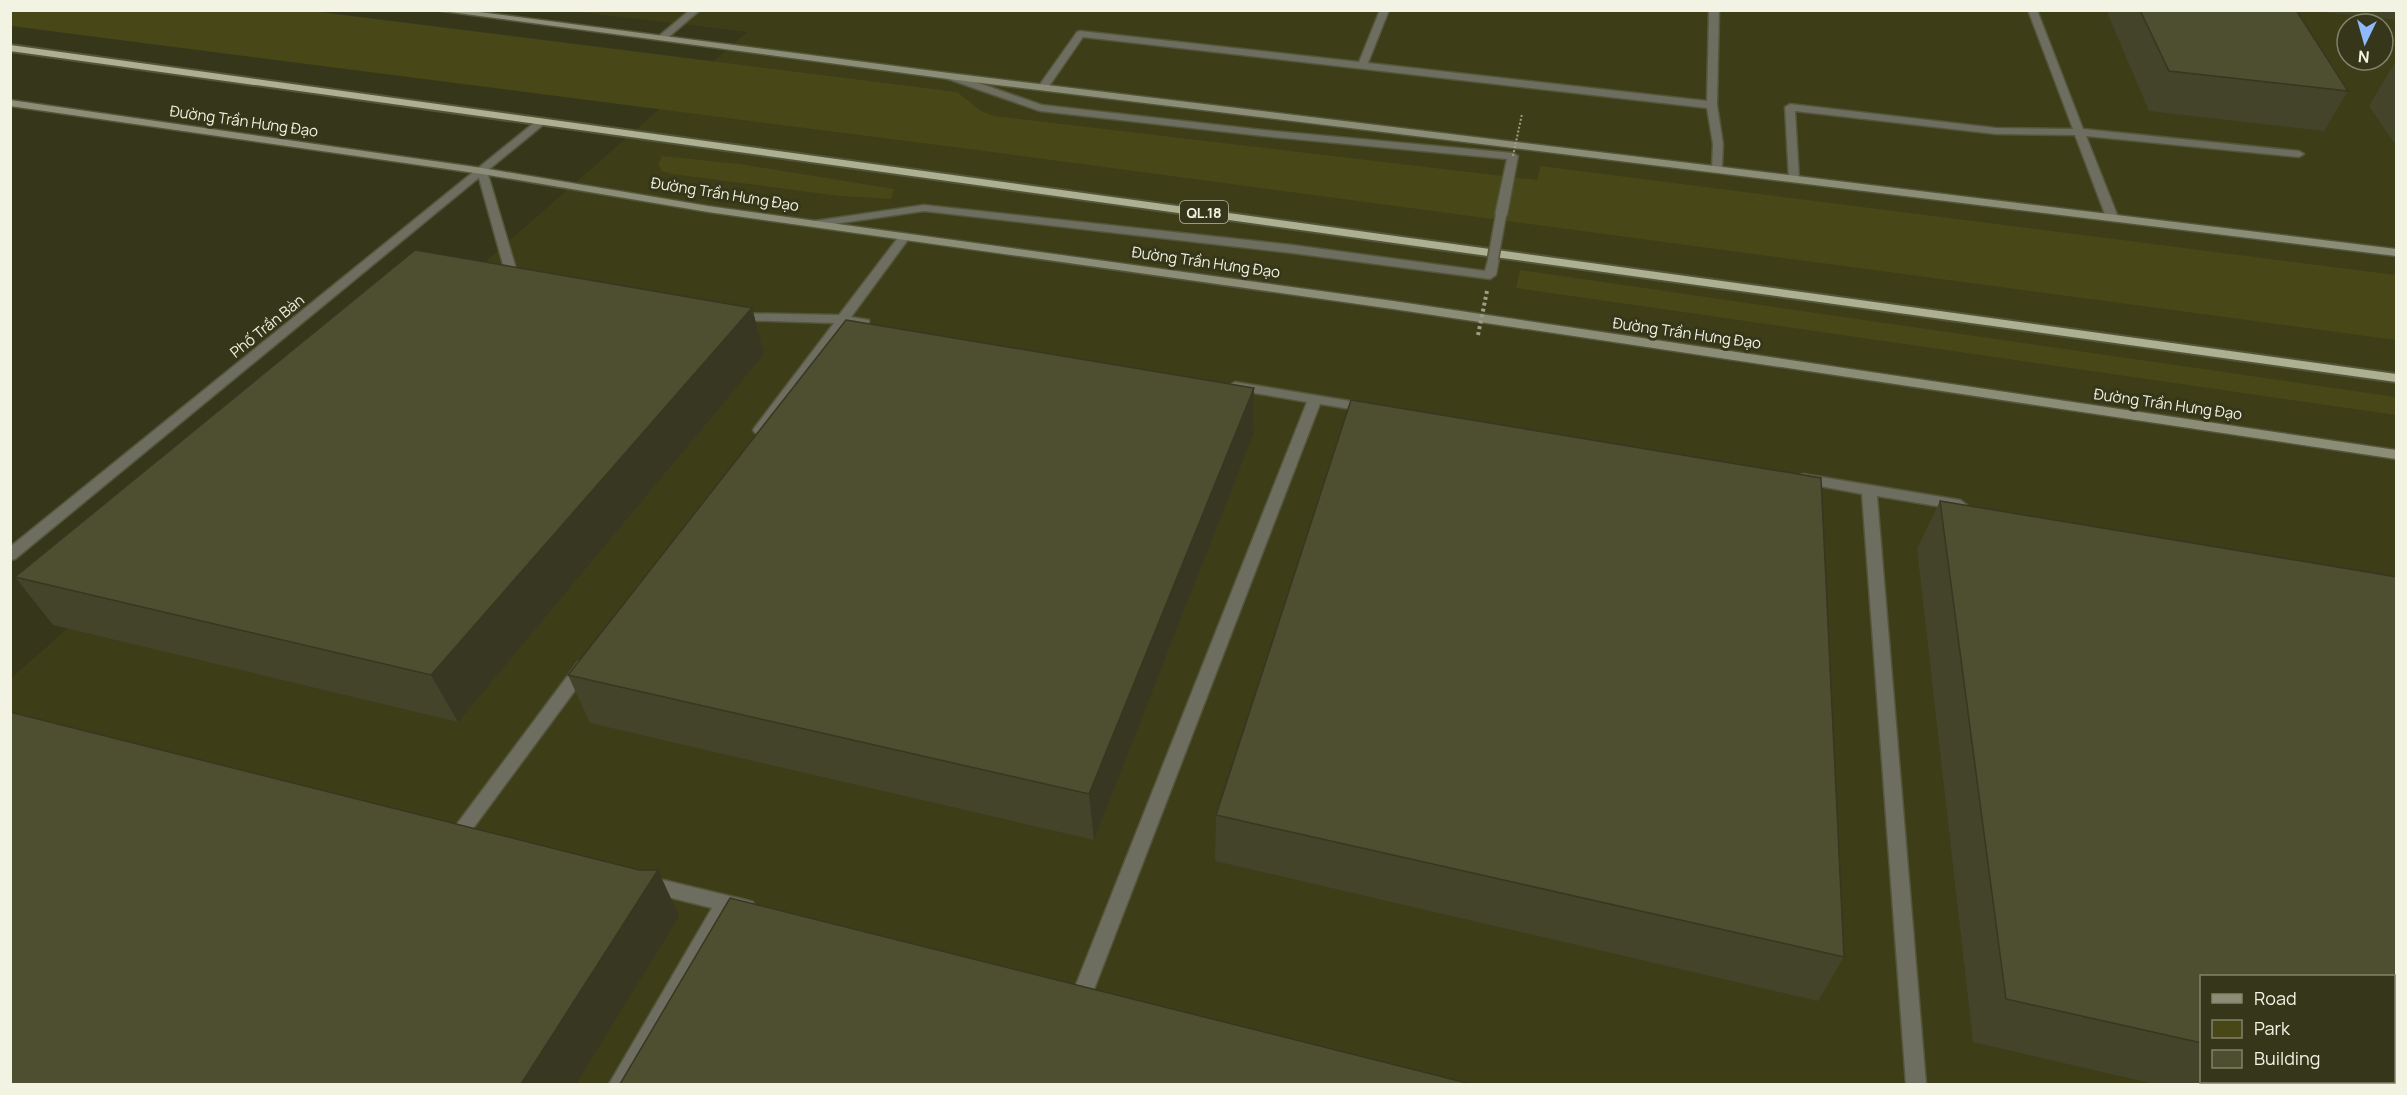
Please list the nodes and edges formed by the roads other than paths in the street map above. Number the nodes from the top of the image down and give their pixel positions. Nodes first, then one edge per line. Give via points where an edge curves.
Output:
1 (439, 10) edge
2 (696, 10) edge
3 (1385, 10) edge
4 (1714, 10) edge
5 (2032, 10) edge
6 (662, 38) junction
7 (10, 48) edge
8 (1362, 66) junction
9 (949, 76) junction
10 (1043, 87) junction
11 (10, 103) edge
12 (1712, 105) junction
13 (544, 120) junction
14 (2079, 132) junction
15 (2300, 154) dead end
16 (1717, 168) junction
17 (482, 171) junction
18 (1793, 178) junction
19 (2112, 217) junction
20 (814, 224) junction
21 (904, 237) junction
22 (2397, 253) edge
23 (535, 279) edge
24 (723, 315) edge
25 (843, 319) junction
26 (878, 325) edge
27 (2397, 378) edge
28 (1220, 383) edge
29 (1315, 399) junction
30 (1385, 411) edge
31 (750, 444) edge
32 (2397, 455) edge
33 (1786, 477) edge
34 (1869, 490) junction
35 (1975, 508) edge
36 (10, 555) edge
37 (592, 655) edge
38 (434, 831) edge
39 (456, 837) junction
40 (479, 842) edge
41 (625, 878) edge
42 (726, 903) junction
43 (760, 912) edge
44 (1060, 986) edge
45 (1083, 992) junction
46 (1106, 997) edge
47 (619, 1084) edge
48 (1916, 1084) edge

1 - 6 main road
2 - 6 street
3 - 8 street
4 - 12 street
5 - 14 street
6 - 9 main road
7 - 13 highway, QL.18
8 - 10 street via 1080,34
8 - 12 street
9 - 10 main road
9 - 20 street, bridge via 1040,108 1513,156 1490,275 924,208
10 - 16 main road
11 - 17 main road, Đường Trần Hưng Đạo
12 - 16 street
13 - 17 street, Phố Trần Bàn
13 - 27 highway, QL.18
14 - 15 street
14 - 18 street via 1996,131 1790,107
14 - 19 street
16 - 18 main road
17 - 20 main road, Đường Trần Hưng Đạo
17 - 23 street via 512,275
17 - 36 street, Phố Trần Bàn
18 - 19 main road
19 - 22 main road
20 - 21 main road, Đường Trần Hưng Đạo
21 - 25 street
21 - 32 main road, Đường Trần Hưng Đạo
24 - 25 street
25 - 26 street
25 - 31 street
28 - 29 street
29 - 30 street
29 - 45 street
33 - 34 street
34 - 35 street
34 - 48 street
37 - 39 street
38 - 39 street
39 - 40 street
41 - 42 street
42 - 43 street
42 - 47 street
44 - 45 street
45 - 46 street

